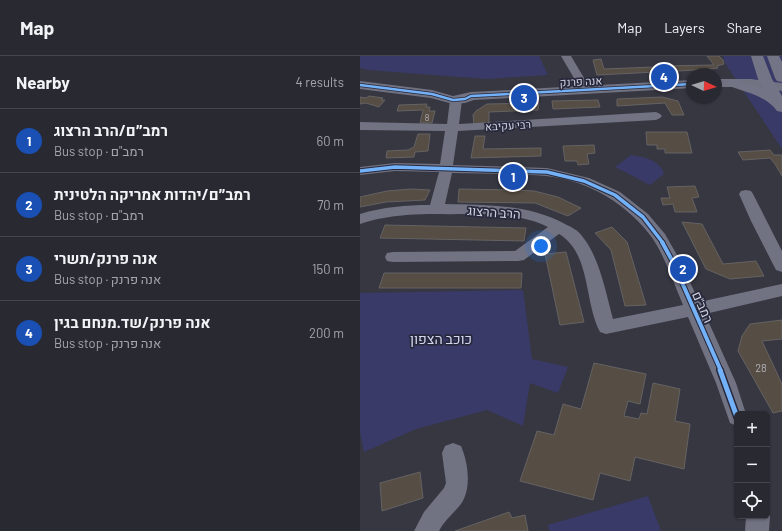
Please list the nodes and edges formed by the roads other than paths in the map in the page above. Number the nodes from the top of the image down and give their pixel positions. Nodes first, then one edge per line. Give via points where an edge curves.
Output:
1 (566, 56) edge
2 (773, 56) edge
3 (758, 59) edge
4 (360, 78) edge
5 (686, 78) edge
6 (722, 78) edge
7 (782, 78) edge
8 (739, 80) junction
9 (722, 82) edge
10 (782, 82) edge
11 (582, 83) junction
12 (686, 84) edge
13 (772, 84) edge
14 (360, 85) edge
15 (471, 93) junction
16 (451, 95) junction
17 (780, 105) edge
18 (656, 116) dead end
19 (360, 126) edge
20 (453, 128) junction
21 (446, 170) junction
22 (360, 171) edge
23 (746, 194) dead end
24 (436, 210) junction
25 (360, 219) edge
26 (558, 227) junction
27 (393, 257) dead end
28 (782, 266) edge
29 (782, 290) edge
30 (693, 310) junction
31 (735, 411) edge
32 (454, 452) dead end
33 (758, 519) edge
34 (426, 531) edge
35 (757, 531) edge

1 - 11 street
2 - 7 main road
3 - 8 main road via 753,73
3 - 13 main road
4 - 16 street via 439,89
5 - 11 street, אנה פרנק
6 - 8 street
8 - 9 street
8 - 13 street
8 - 17 main road
10 - 13 street
11 - 15 street, אנה פרנק
12 - 15 street, אנה פרנק
13 - 17 main road
14 - 16 street
15 - 16 street via 465,99
16 - 20 street
18 - 20 street, רבי עקיבא
19 - 20 street, רבי עקיבא
20 - 21 street
21 - 22 street, רמב"ם via 395,167
21 - 24 street
21 - 30 street, רמב"ם via 547,172 584,181 615,195 643,217 660,238
23 - 28 street
24 - 25 street, הרב הרצוג via 389,211
24 - 26 street, הרב הרצוג via 514,212 534,216
26 - 27 street via 518,256
26 - 30 street, הרב הרצוג via 576,238 585,255 606,327
29 - 30 street
30 - 31 street, רמב"ם via 726,383
32 - 34 street via 457,483 454,494
33 - 35 street

